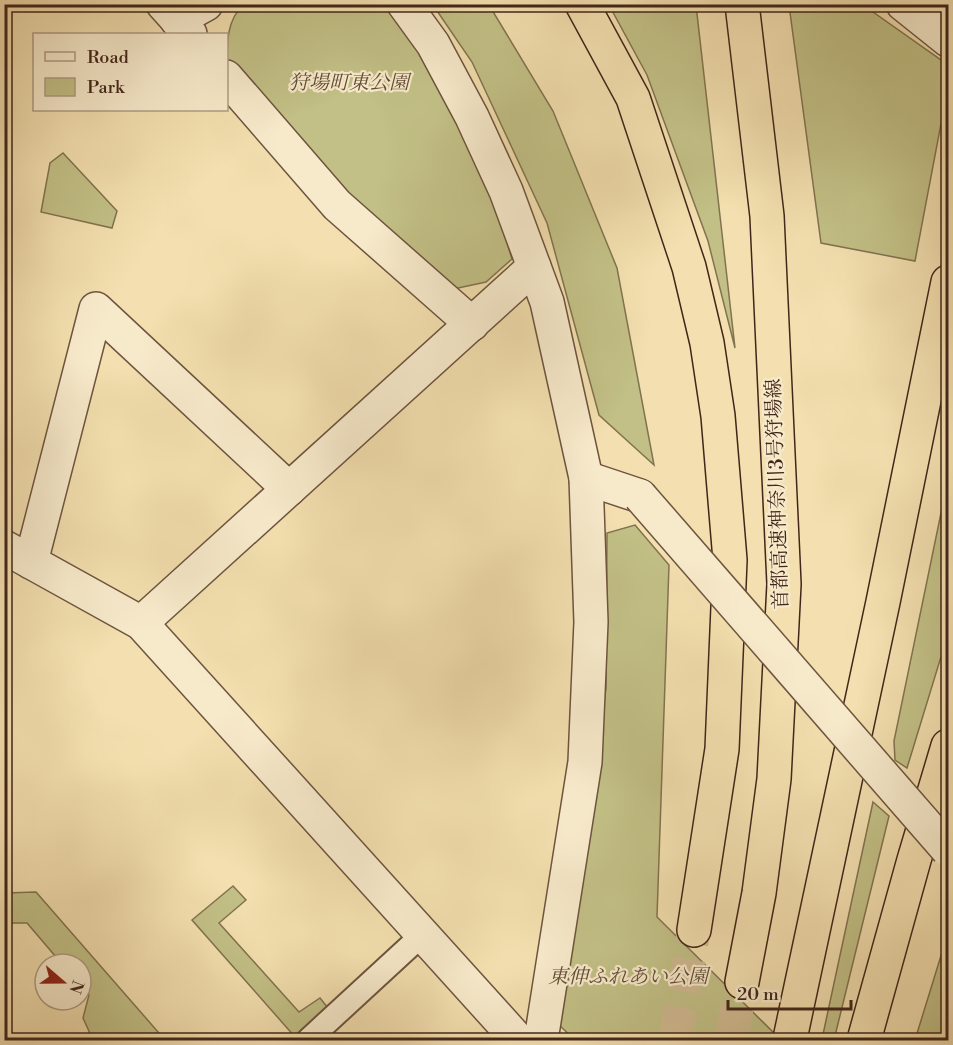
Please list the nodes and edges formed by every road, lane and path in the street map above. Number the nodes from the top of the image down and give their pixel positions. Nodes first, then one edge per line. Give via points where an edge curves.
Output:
1 (206, 4) edge
2 (404, 4) edge
3 (582, 4) edge
4 (742, 4) edge
5 (903, 4) edge
6 (177, 20) edge
7 (948, 40) edge
8 (228, 79) edge
9 (534, 267) junction
10 (948, 282) edge
11 (472, 324) junction
12 (586, 478) junction
13 (289, 489) junction
14 (18, 554) edge
15 (141, 623) junction
16 (948, 746) edge
17 (948, 850) edge
18 (694, 930) tunnel mouth
19 (422, 935) junction
20 (742, 982) tunnel mouth
21 (791, 1034) dead end
22 (308, 1041) edge
23 (518, 1041) edge
24 (542, 1041) edge
25 (864, 1041) edge

1 - 6 street
2 - 9 street via 433,44 472,117 506,191
3 - 18 highway via 633,98 689,267 707,343 718,416 730,560 722,749
4 - 20 highway, 首都高速神奈川3号狩場線 via 767,216 784,584 774,779
5 - 7 street
8 - 11 street via 337,205
9 - 11 street
9 - 12 street via 547,302
10 - 21 highway
11 - 13 street
12 - 17 street, bridge via 640,496
12 - 24 street via 591,622 585,762
13 - 14 street via 96,309
13 - 15 street
14 - 15 street
15 - 19 street
16 - 25 highway
19 - 22 lane
19 - 23 street

